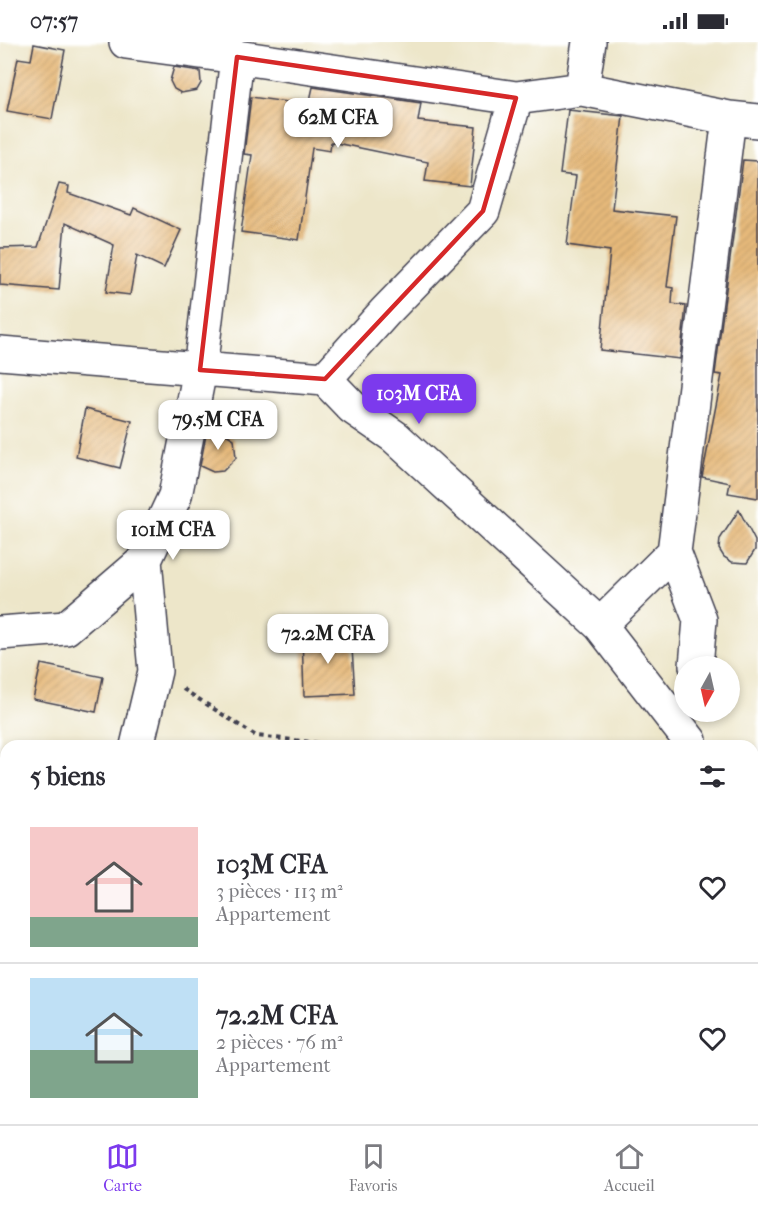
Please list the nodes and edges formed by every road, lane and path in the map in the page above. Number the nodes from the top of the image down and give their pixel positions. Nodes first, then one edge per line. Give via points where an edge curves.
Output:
1 (126, 42) edge
2 (589, 42) edge
3 (237, 57) junction
4 (582, 89) junction
5 (516, 98) junction
6 (744, 120) edge
7 (0, 353) edge
8 (200, 370) junction
9 (325, 379) junction
10 (674, 552) junction
11 (145, 560) junction
12 (600, 625) junction
13 (0, 633) edge
14 (697, 656) edge
15 (155, 671) junction
16 (690, 733) edge
17 (138, 740) edge
18 (293, 740) edge

1 - 3 street
2 - 4 street
3 - 5 street
3 - 8 street
4 - 5 street
4 - 6 street
5 - 9 street via 483,211
6 - 10 street
7 - 8 street
8 - 9 street
8 - 11 street via 175,496
9 - 12 street via 353,408 395,437
10 - 12 street
10 - 14 street via 700,620
11 - 13 street via 66,628
11 - 15 street
12 - 16 street
15 - 17 street
15 - 18 path via 256,736

